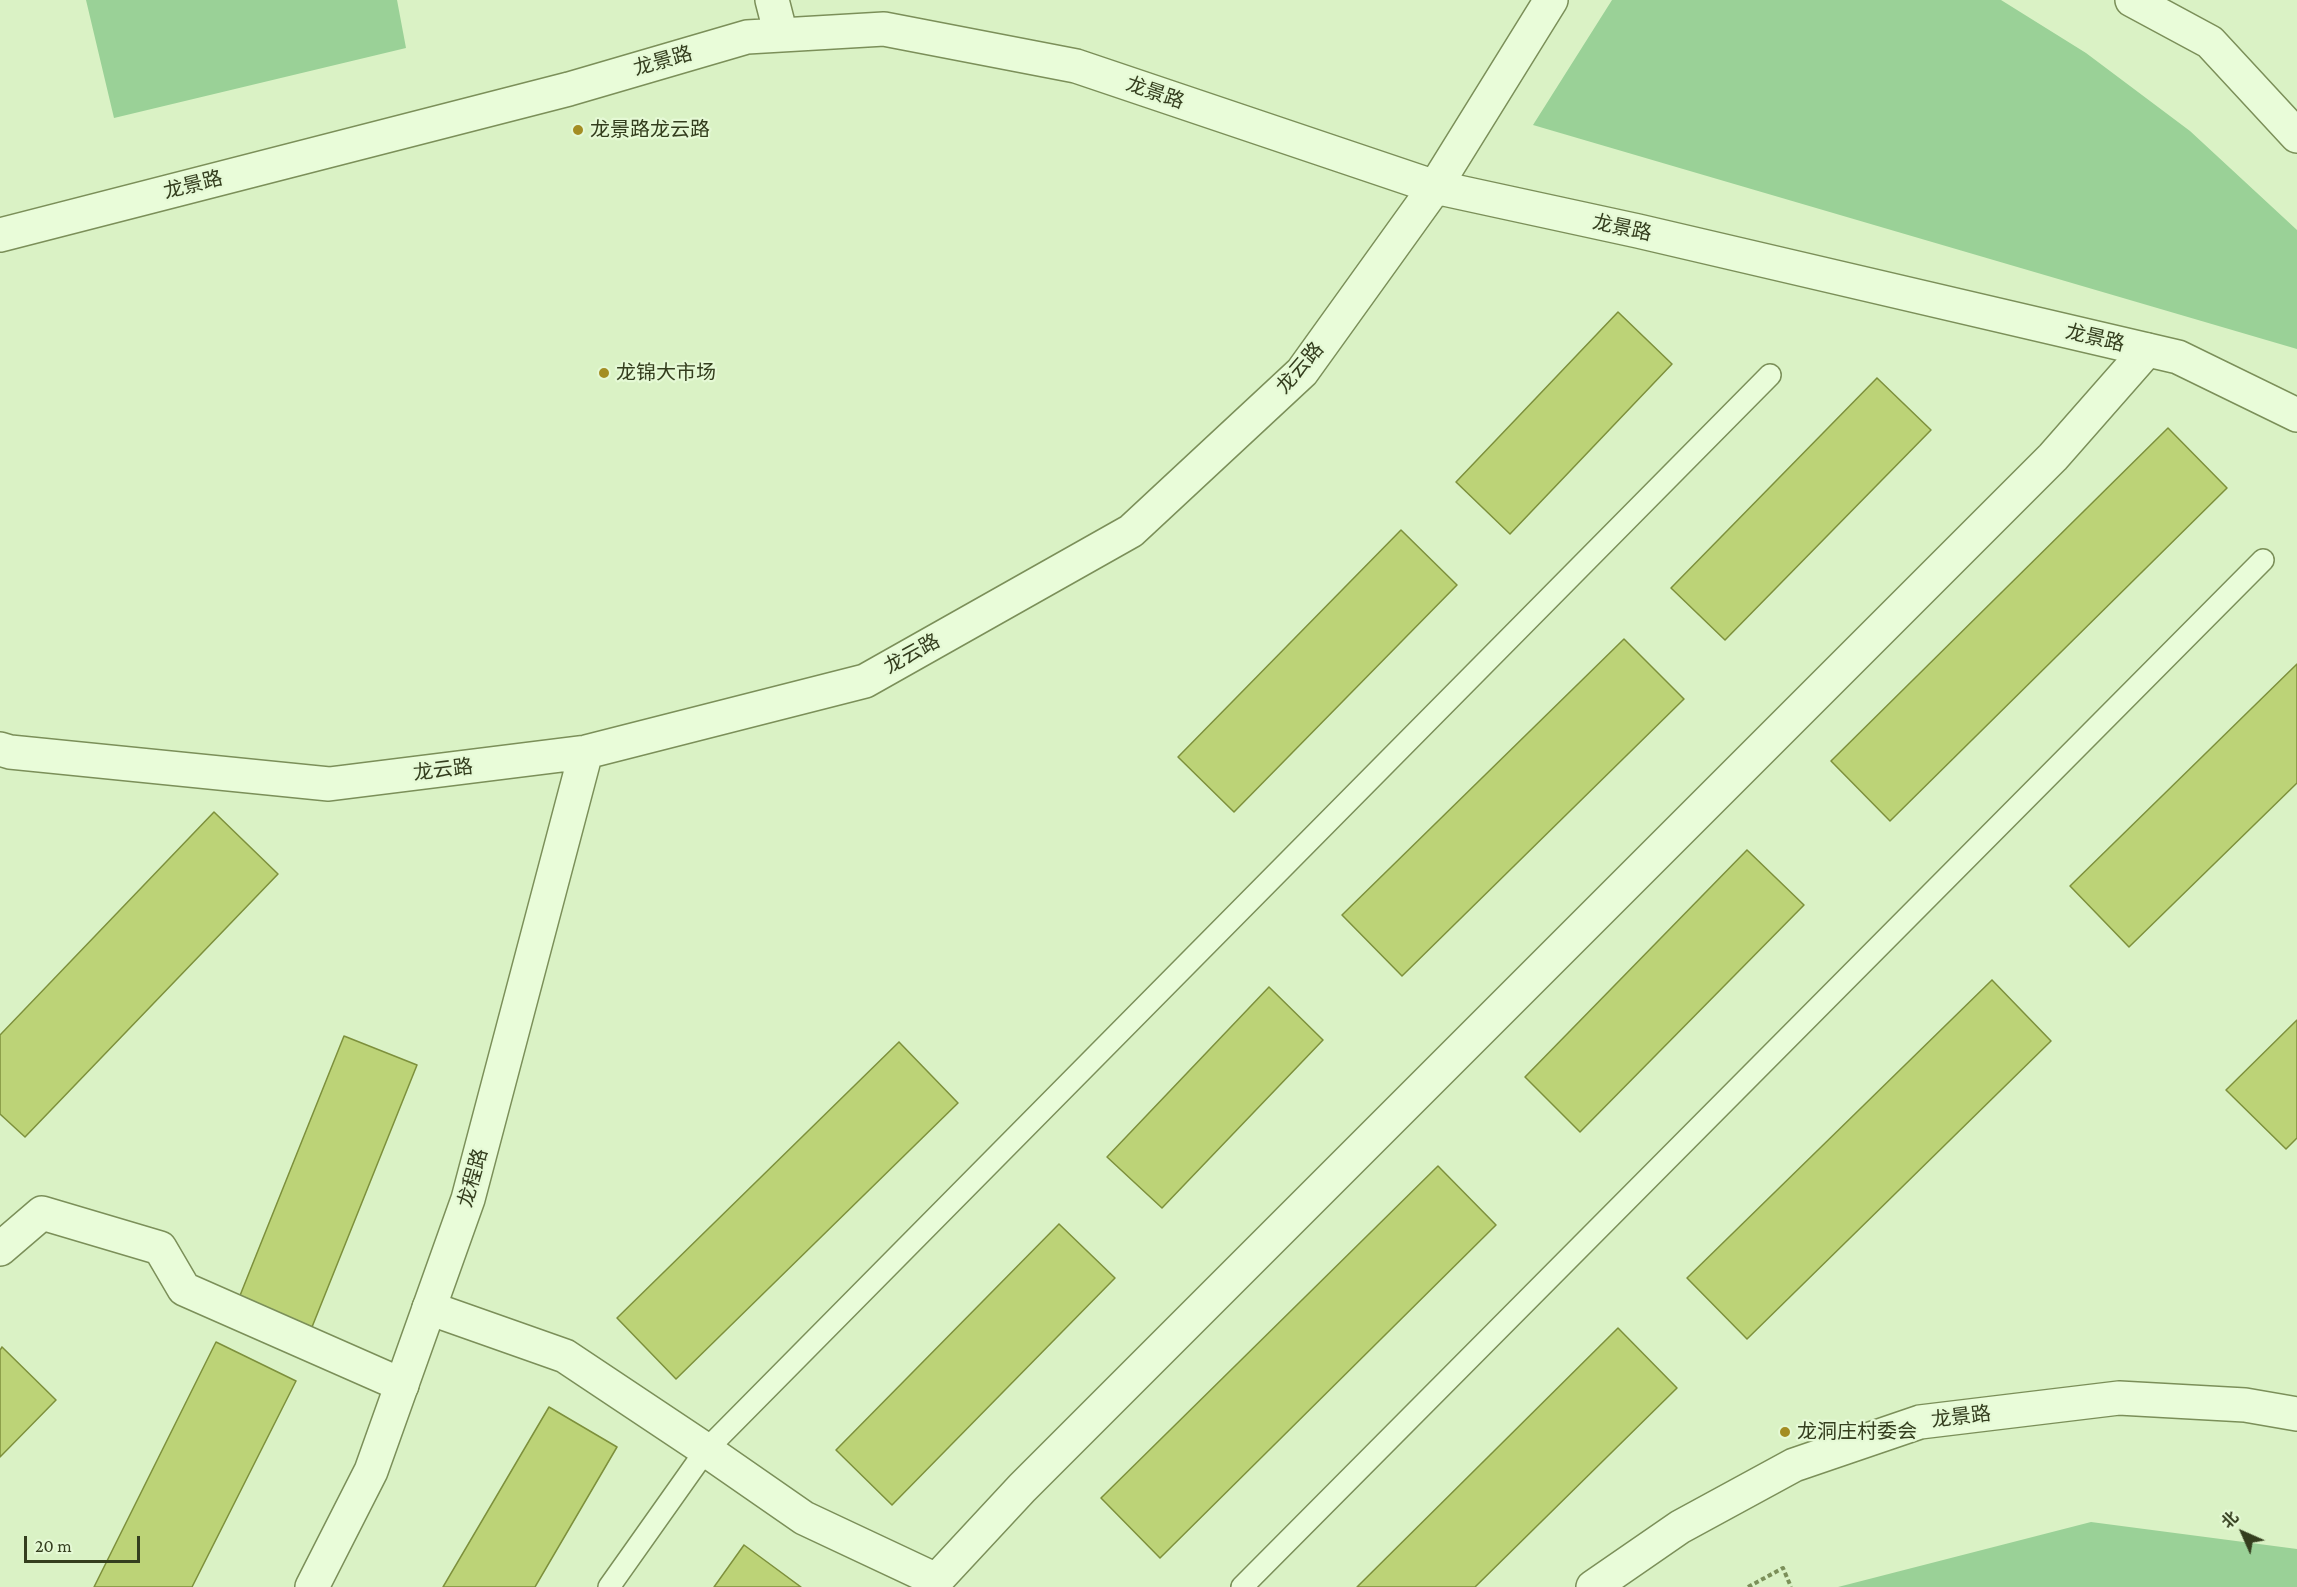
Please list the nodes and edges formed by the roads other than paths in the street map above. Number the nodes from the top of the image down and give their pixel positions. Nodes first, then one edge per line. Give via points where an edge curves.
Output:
1 (772, 0) edge
2 (1551, 0) edge
3 (2132, 0) edge
4 (781, 35) junction
5 (2297, 136) edge
6 (1435, 187) junction
7 (0, 235) edge
8 (2147, 350) junction
9 (1770, 375) dead end
10 (2297, 415) edge
11 (2263, 560) dead end
12 (0, 749) edge
13 (585, 752) junction
14 (0, 1248) edge
15 (429, 1308) junction
16 (402, 1385) junction
17 (2297, 1414) edge
18 (706, 1450) junction
19 (933, 1583) edge
20 (312, 1587) edge
21 (609, 1587) edge
22 (1242, 1587) edge
23 (1593, 1587) edge

1 - 4 street
2 - 6 street, 龙云路
3 - 5 street via 2210,42
4 - 6 street, 龙景路 via 884,28 1076,66
4 - 7 street, 龙景路 via 747,37 569,89
6 - 8 street, 龙景路
6 - 13 street, 龙云路 via 1302,372 1131,531 865,681
8 - 10 street, 龙景路 via 2178,357
8 - 19 street via 2053,458 1022,1488
9 - 18 lane
11 - 22 lane
12 - 13 street, 龙云路 via 329,784
13 - 15 street, 龙程路 via 468,1199
14 - 16 street via 42,1213 160,1248 184,1289
15 - 16 street, 龙程路
15 - 18 street via 565,1356
16 - 20 street, 龙程路 via 371,1471
17 - 23 street, 龙景路 via 2245,1405 2120,1398 1920,1422 1794,1465 1680,1527
18 - 19 street via 804,1518
18 - 21 lane

